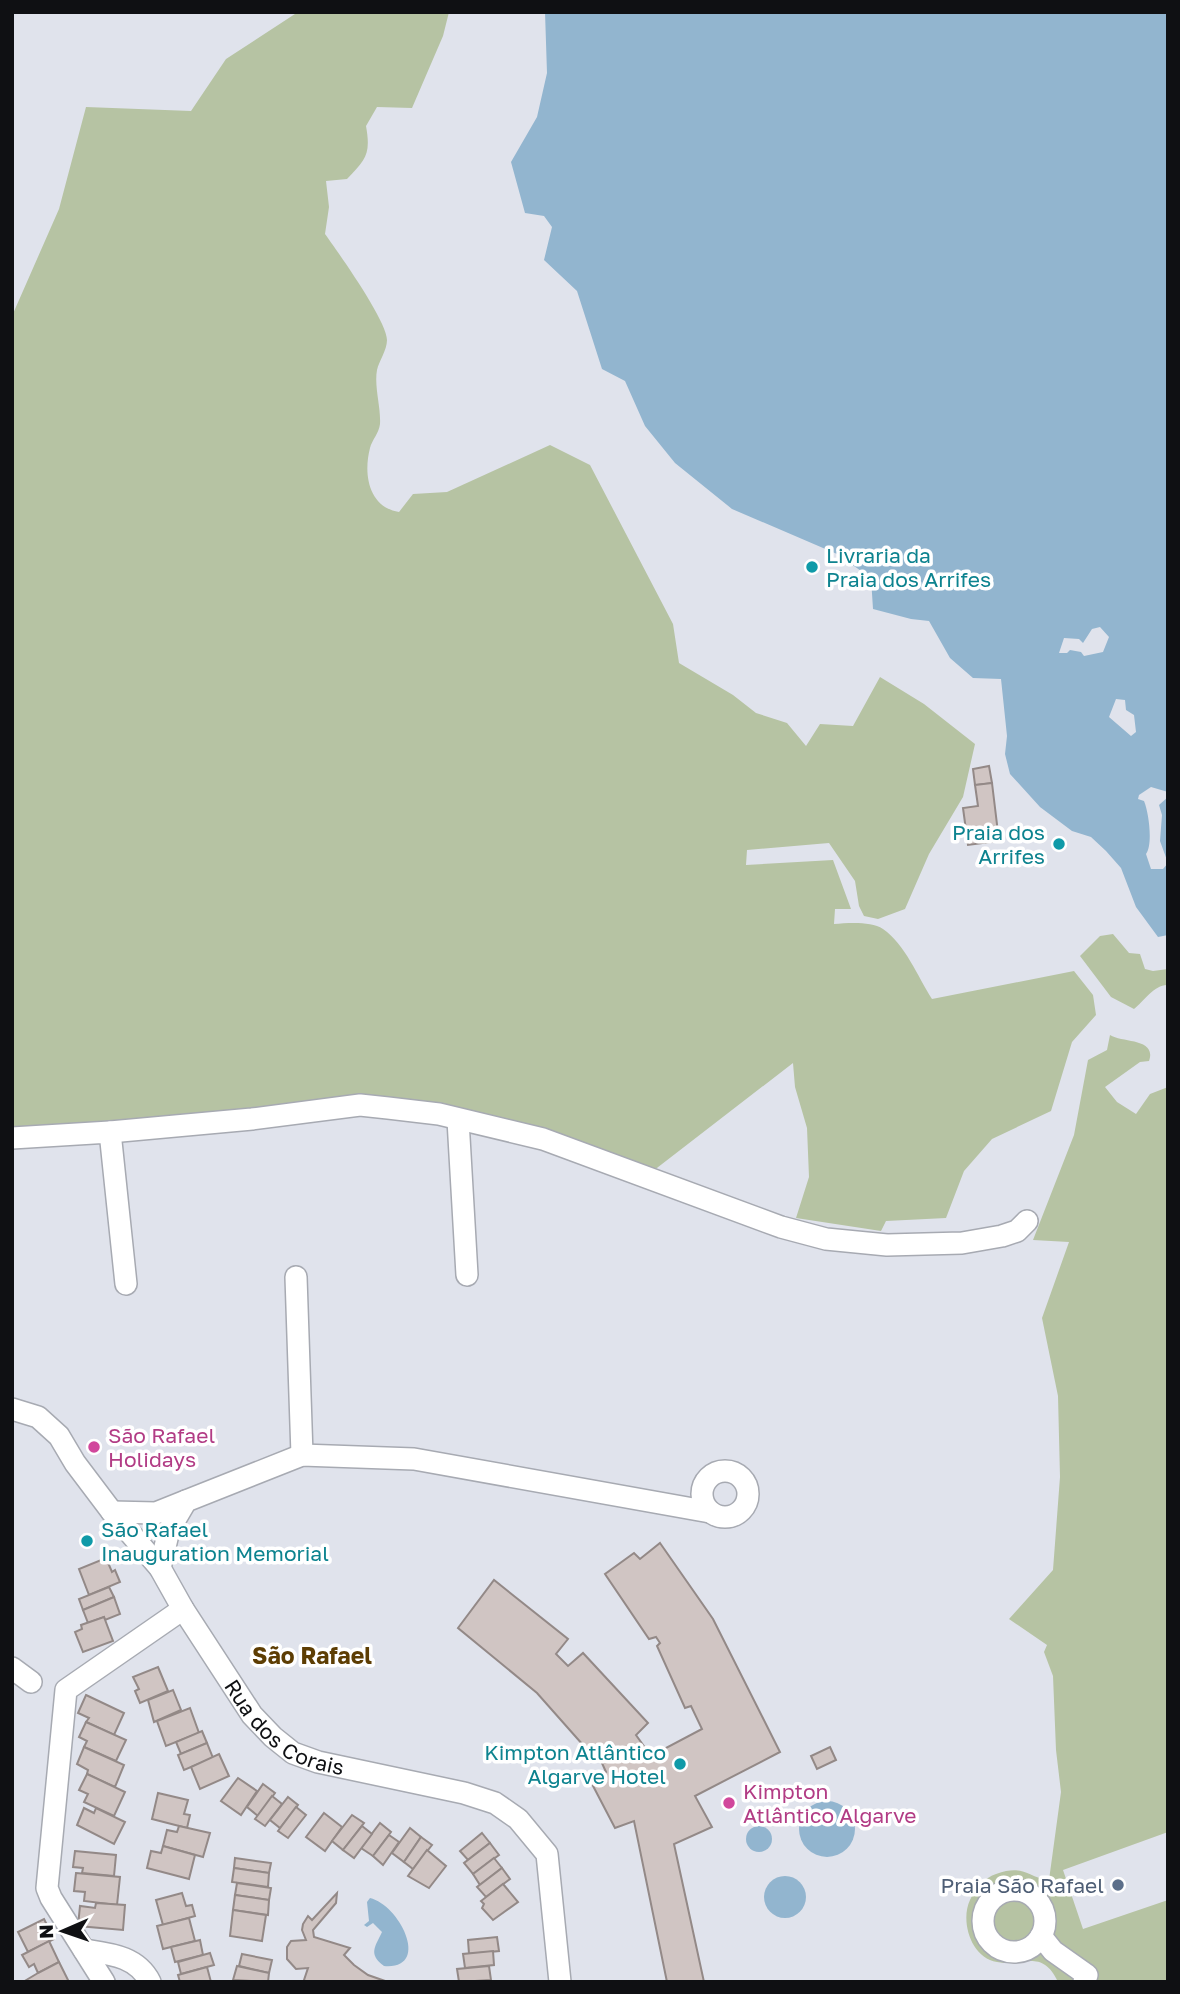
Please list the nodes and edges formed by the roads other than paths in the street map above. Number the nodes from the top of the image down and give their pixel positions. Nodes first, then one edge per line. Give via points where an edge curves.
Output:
1 (458, 1119) junction
2 (110, 1132) junction
3 (12, 1138) edge
4 (1027, 1221) dead end
5 (467, 1275) dead end
6 (296, 1278) dead end
7 (126, 1284) dead end
8 (12, 1409) edge
9 (302, 1455) junction
10 (186, 1501) junction
11 (112, 1512) junction
12 (710, 1512) dead end
13 (160, 1568) junction
14 (183, 1609) junction
15 (12, 1668) edge
16 (31, 1682) dead end
17 (1041, 1936) dead end
18 (84, 1950) junction
19 (1090, 1979) edge
20 (104, 1982) edge
21 (150, 1982) edge
22 (560, 1982) edge

1 - 2 street via 360,1105
1 - 4 street via 542,1139 781,1227 826,1239 887,1245 962,1243 1017,1231
1 - 5 street
2 - 3 street
2 - 7 street
6 - 9 street
8 - 11 street, Rua dos Corais via 50,1425
9 - 10 street
9 - 12 street via 423,1461
10 - 11 street via 156,1513
10 - 13 street via 169,1530
11 - 13 street, Rua dos Corais
13 - 14 street, Rua dos Corais
14 - 18 street via 66,1690 47,1888
14 - 22 street, Rua dos Corais via 252,1715 293,1753 464,1793 495,1803 518,1819 547,1854
15 - 16 street
17 - 19 street
18 - 20 street
18 - 21 street via 124,1956

